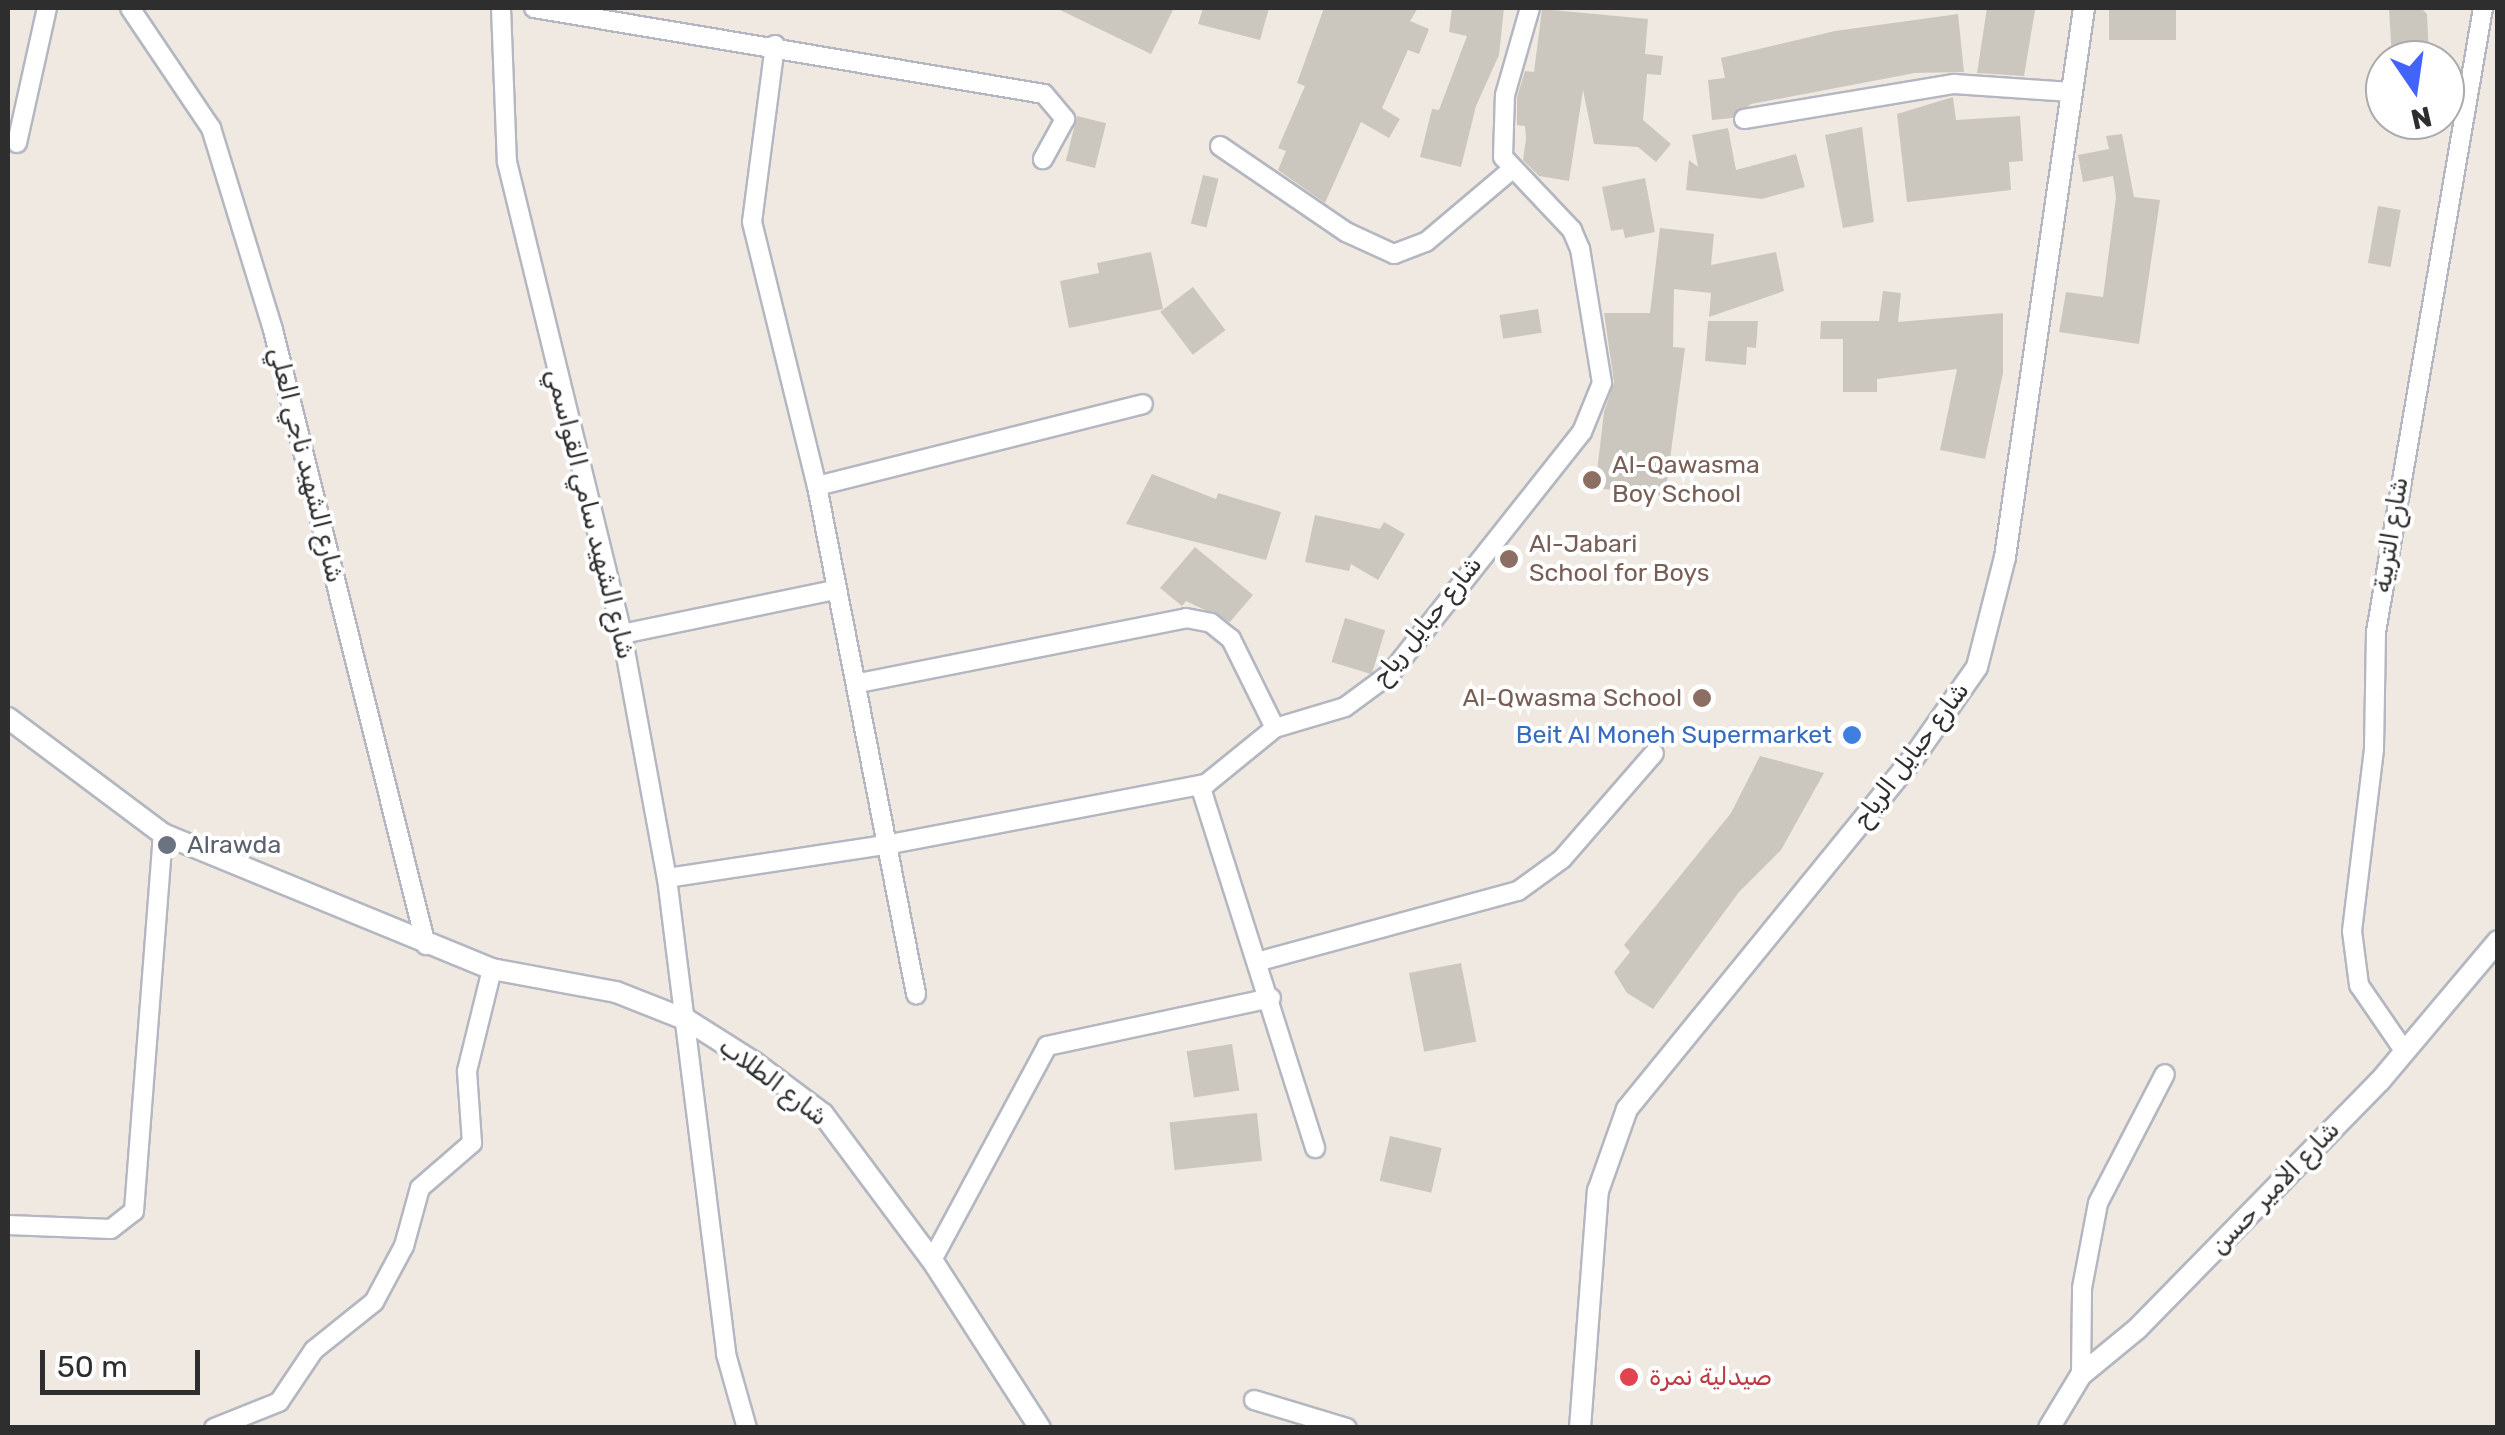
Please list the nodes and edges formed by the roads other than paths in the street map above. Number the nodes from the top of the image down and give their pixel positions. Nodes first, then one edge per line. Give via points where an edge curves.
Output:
1 (47, 8) edge
2 (130, 8) edge
3 (502, 8) edge
4 (534, 8) edge
5 (1530, 8) edge
6 (2084, 8) edge
7 (2483, 8) edge
8 (775, 45) junction
9 (2072, 92) junction
10 (1744, 119) dead end
11 (17, 144) dead end
12 (1220, 146) dead end
13 (1043, 159) dead end
14 (1510, 171) junction
15 (1143, 404) dead end
16 (818, 486) junction
17 (834, 590) junction
18 (622, 634) junction
19 (859, 683) junction
20 (8, 718) edge
21 (1275, 728) junction
22 (1654, 754) dead end
23 (1200, 785) junction
24 (163, 834) junction
25 (891, 844) junction
26 (668, 878) junction
27 (2498, 940) edge
28 (426, 945) junction
29 (1260, 961) junction
30 (492, 970) junction
31 (916, 994) dead end
32 (1271, 998) junction
33 (686, 1020) junction
34 (2405, 1052) junction
35 (2165, 1074) dead end
36 (1315, 1148) dead end
37 (8, 1224) edge
38 (932, 1260) junction
39 (2080, 1375) junction
40 (1254, 1400) dead end
41 (214, 1428) edge
42 (747, 1428) edge
43 (1040, 1428) edge
44 (1347, 1428) edge
45 (1580, 1428) edge
46 (2049, 1428) edge

1 - 11 street
2 - 28 street, شارع الشهيد ناجي العلي via 210,128 273,330
3 - 18 street, شارع الشهيد سامي القواسمي via 507,162
4 - 8 street
5 - 14 street via 1505,95 1503,157
6 - 9 street, شارع حبايل الرياح
7 - 34 street, شارع التربية via 2376,632 2374,748 2352,931 2359,985
8 - 13 street via 1044,94 1064,119
8 - 16 street via 752,222
9 - 10 street via 1934,86
9 - 45 street, شارع حبايل الرياح via 2005,557 1976,667 1914,757 1627,1109 1598,1192
12 - 14 street via 1346,232 1394,254 1426,242
14 - 21 street, شارع حبايل رياح via 1558,214 1580,250 1603,367 1591,416 1376,687 1345,707
15 - 16 street
16 - 17 street
17 - 18 street
17 - 19 street
18 - 26 street, شارع الشهيد سامي القواسمي
19 - 21 street via 1186,618 1211,623 1231,638
19 - 25 street
20 - 24 street, شارع الطلاب
21 - 23 street, شارع حبايل رياح
22 - 29 street via 1534,882
23 - 25 street, شارع حبايل رياح
23 - 29 street
24 - 28 street, شارع الطلاب
24 - 37 street via 134,1210 110,1229
25 - 26 street, شارع حبايل رياح
25 - 31 street
26 - 33 street, شارع الشهيد سامي القواسمي
27 - 34 street, شارع الامير حسن
28 - 30 street, شارع الطلاب
29 - 32 street
30 - 33 street, شارع الطلاب via 616,992
30 - 41 street via 467,1071 472,1143 420,1188 404,1246 374,1302 314,1350 279,1402
32 - 36 street
32 - 38 street via 1047,1046
33 - 38 street, شارع الطلاب via 823,1114
33 - 42 street, شارع الشهيد سامي القواسمي via 726,1354
34 - 39 street, شارع الامير حسن via 2137,1329
35 - 39 street via 2098,1202 2082,1288
38 - 43 street, شارع الطلاب
39 - 46 street, شارع الامير حسن
40 - 44 street

